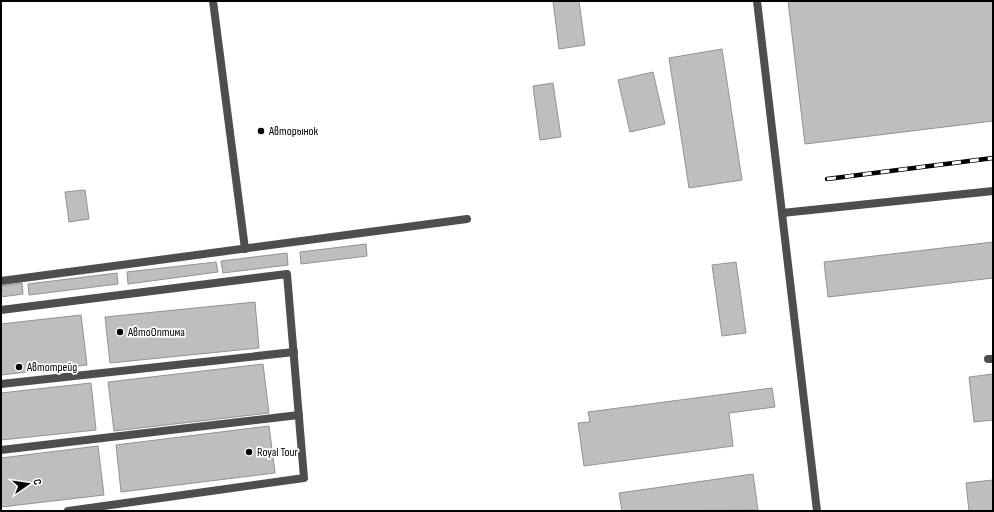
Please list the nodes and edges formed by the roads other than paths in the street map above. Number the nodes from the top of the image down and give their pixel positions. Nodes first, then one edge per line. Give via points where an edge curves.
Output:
1 (213, 1) edge
2 (757, 1) edge
3 (993, 191) edge
4 (782, 213) junction
5 (467, 219) dead end
6 (245, 249) junction
7 (1, 281) edge
8 (1, 310) edge
9 (294, 352) junction
10 (1, 384) edge
11 (299, 415) junction
12 (1, 450) edge
13 (68, 511) edge
14 (817, 511) edge

1 - 6 lane
2 - 4 lane
3 - 4 lane
4 - 14 lane
5 - 6 lane
6 - 7 lane
8 - 9 lane via 287,274
9 - 10 lane
9 - 11 lane
11 - 12 lane
11 - 13 lane via 304,478

